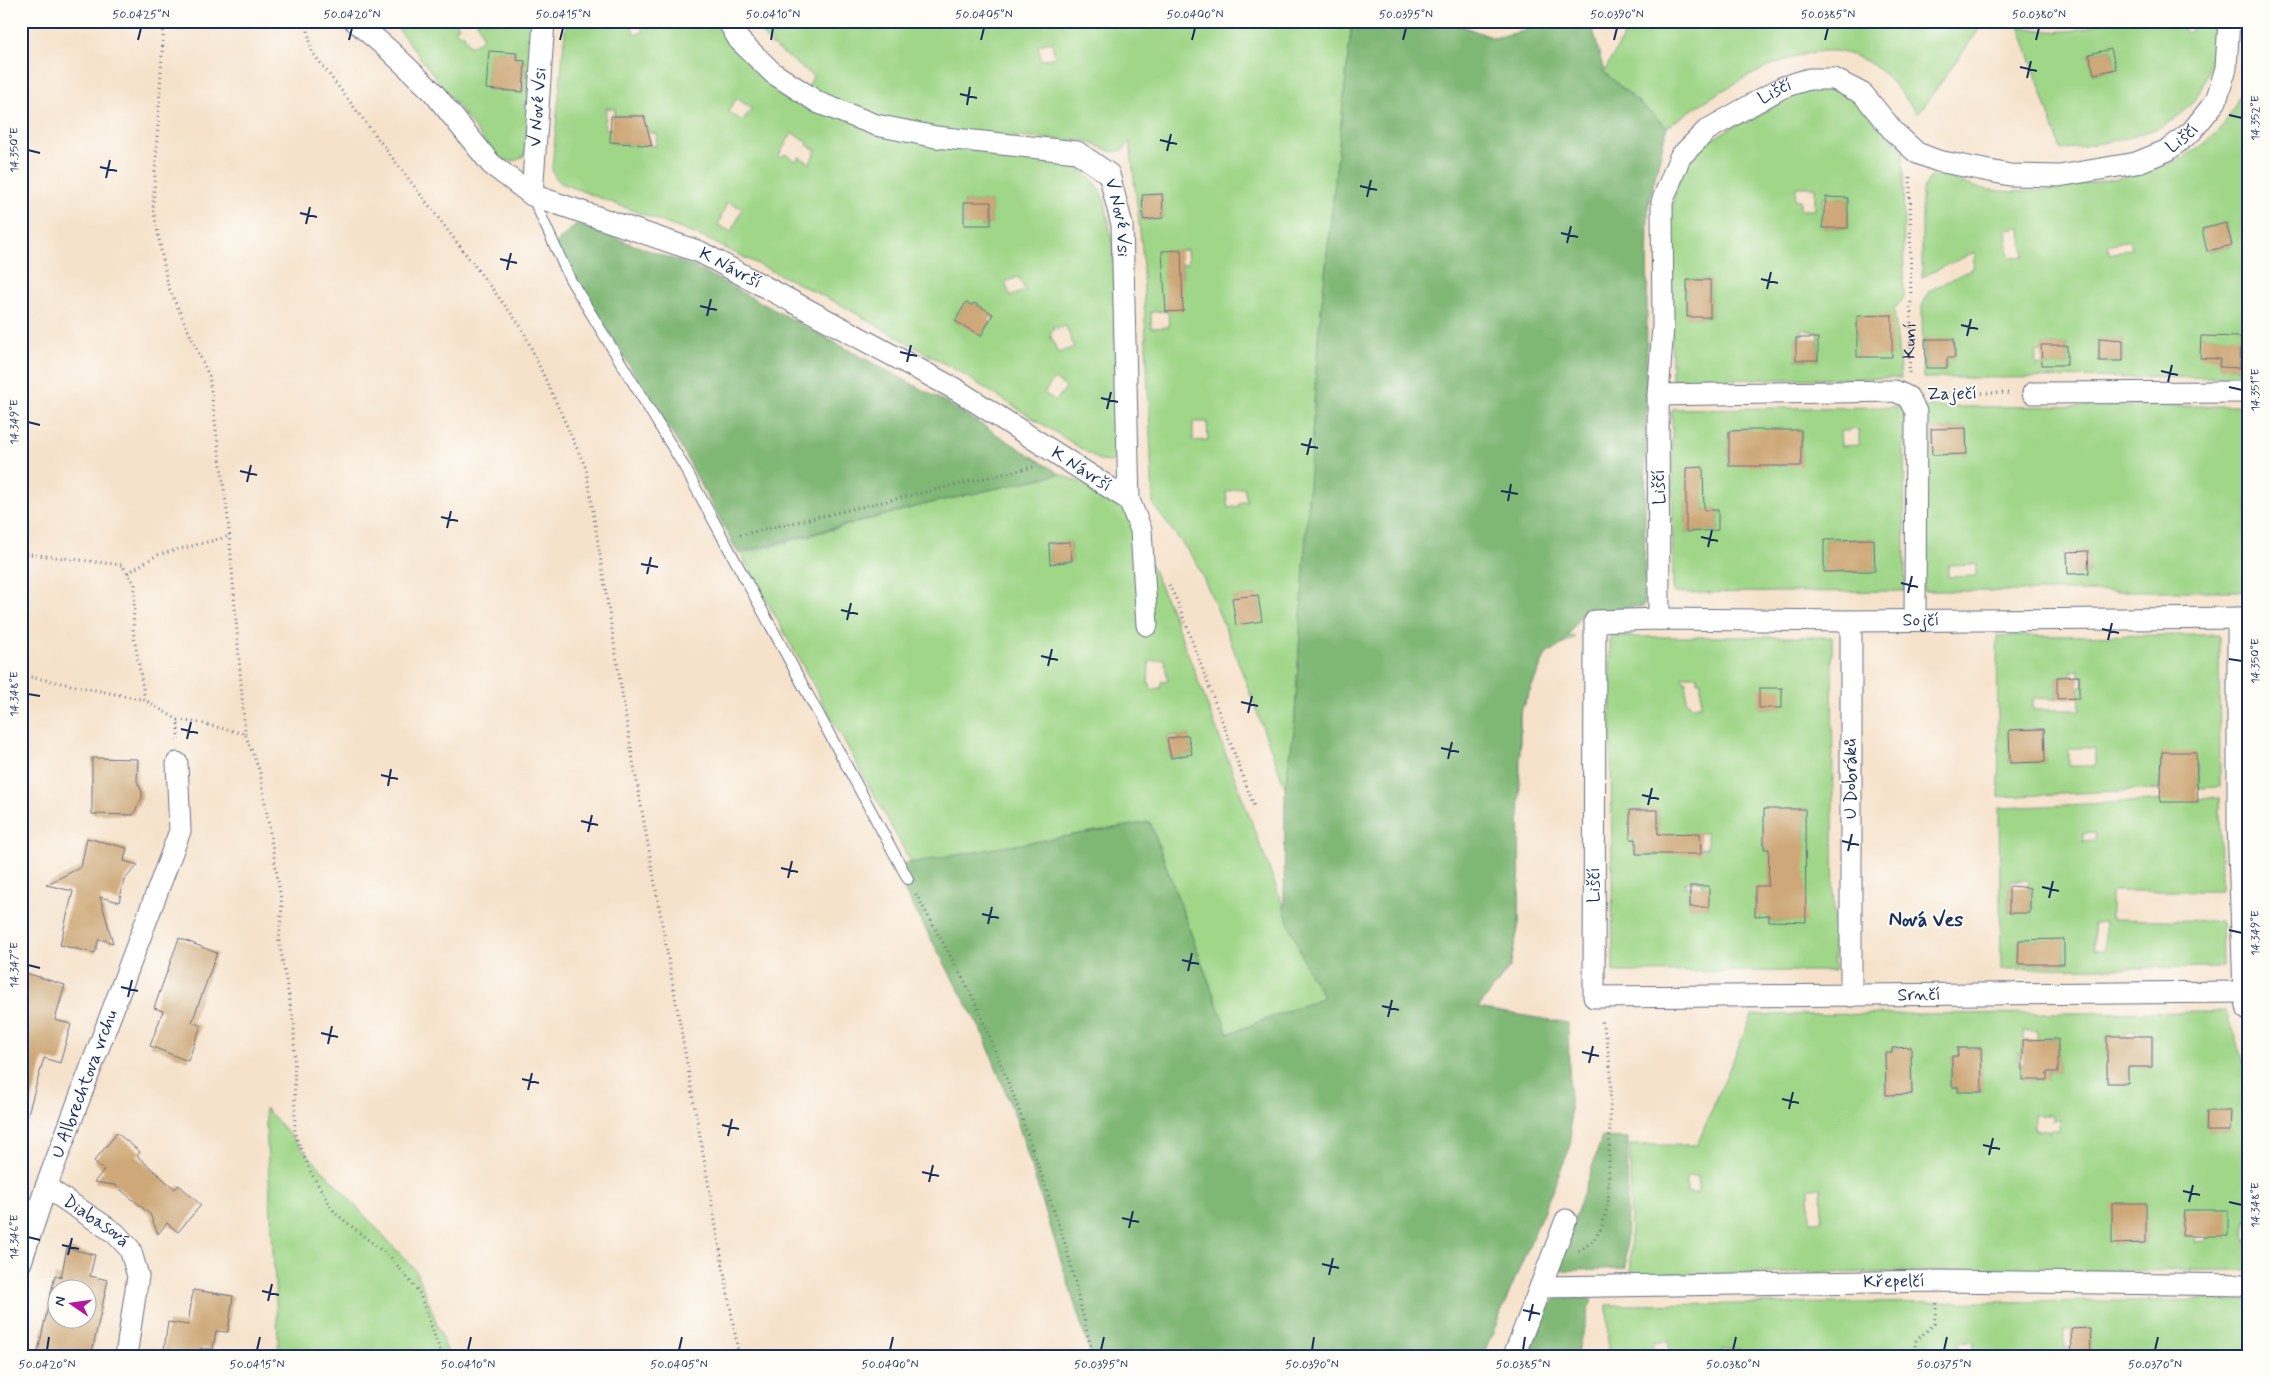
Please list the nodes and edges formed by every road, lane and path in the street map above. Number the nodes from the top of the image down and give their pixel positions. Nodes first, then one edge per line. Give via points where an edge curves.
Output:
1 (164, 21) edge
2 (306, 21) edge
3 (355, 21) edge
4 (544, 21) edge
5 (728, 21) edge
6 (2229, 21) edge
7 (1917, 152) junction
8 (532, 195) junction
9 (2248, 392) edge
10 (2033, 394) joint
11 (1658, 395) junction
12 (1908, 398) junction
13 (1065, 460) junction
14 (1129, 500) junction
15 (230, 536) junction
16 (723, 539) junction
17 (21, 553) edge
18 (128, 573) junction
19 (1165, 578) dead end
20 (2243, 618) edge
21 (1659, 619) junction
22 (1916, 619) junction
23 (1595, 621) joint
24 (1851, 621) junction
25 (1146, 626) dead end
26 (21, 675) edge
27 (145, 700) junction
28 (178, 720) junction
29 (245, 734) junction
30 (177, 763) joint
31 (1254, 806) dead end
32 (908, 878) joint
33 (1851, 996) junction
34 (1594, 997) junction
35 (2246, 1001) edge
36 (46, 1187) junction
37 (1566, 1220) dead end
38 (1577, 1252) dead end
39 (21, 1262) edge
40 (1940, 1281) junction
41 (2248, 1285) edge
42 (1542, 1286) junction
43 (1515, 1353) dead end
44 (126, 1356) edge
45 (442, 1356) edge
46 (739, 1356) edge
47 (1093, 1356) edge
48 (1913, 1356) edge

1 - 15 path via 153,208 168,286 209,376
2 - 46 path via 312,52 522,328 586,468 631,749
3 - 8 street, K Návrší via 433,92 491,164
4 - 8 street, V Nové Vsi
5 - 14 street, V Nové Vsi via 739,40 773,73 819,103 876,125 936,137 1076,152 1108,174 1122,225
6 - 7 street, Liščí via 2226,68 2216,101 2192,131 2168,150 2136,163 2059,176 2010,176 1938,161
7 - 11 street, Liščí via 1894,132 1863,94 1834,79 1809,79 1783,87 1708,130 1680,157 1662,202 1663,326
7 - 12 path, Kuní via 1910,170
8 - 13 street, K Návrší via 700,252 957,390
8 - 16 lane via 570,279 685,468
9 - 10 street
10 - 12 path, Zaječí via 1924,393
11 - 12 street, Zaječí via 1895,391
11 - 21 street, Liščí
12 - 22 street via 1916,412
13 - 14 street, K Návrší
13 - 16 path
14 - 25 street, V Nové Vsi via 1141,530
15 - 18 path via 158,555
15 - 29 path
16 - 32 lane
17 - 18 path via 122,565
18 - 27 path via 135,584 133,632
19 - 31 path via 1177,601
20 - 22 street, Sojčí
20 - 35 street via 2238,824
21 - 23 street, Sojčí
21 - 24 street, Sojčí
22 - 24 street, Sojčí
23 - 34 street, Liščí
24 - 33 street, U Dobráků
26 - 27 path
27 - 28 path
28 - 29 path
28 - 30 path
29 - 45 path via 260,772 282,905 279,941 294,1024 295,1134 311,1173 335,1213 391,1258 419,1292
30 - 36 street, U Albrechtova vrchu via 180,831
32 - 47 path via 973,998 1015,1099 1066,1246
33 - 34 street, Srnčí
33 - 35 street, Srnčí
34 - 38 path via 1606,1036 1611,1073 1608,1205 1601,1229 1593,1241
36 - 39 street, U Albrechtova vrchu
36 - 44 street, Diabasová via 116,1234 130,1249 138,1276
37 - 42 street
40 - 41 street, Křepelčí
40 - 42 street, Křepelčí
40 - 48 path via 1934,1324 1916,1341
42 - 43 street

